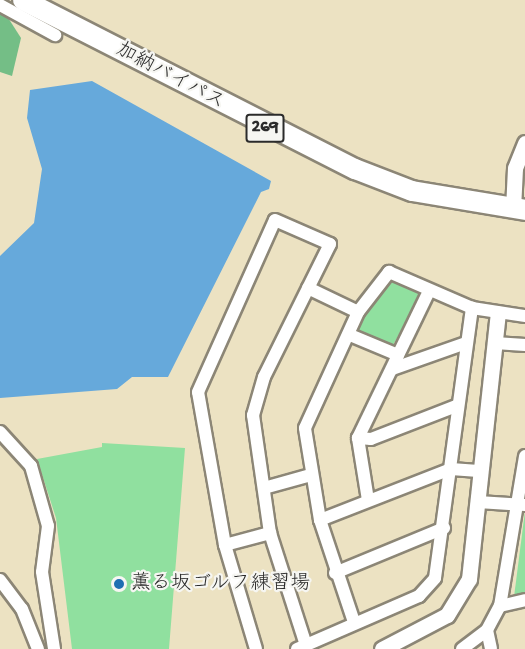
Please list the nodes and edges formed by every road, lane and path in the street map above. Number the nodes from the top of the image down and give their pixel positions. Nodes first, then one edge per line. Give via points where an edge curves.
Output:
1 (22, 0) edge
2 (52, 0) edge
3 (0, 5) edge
4 (55, 36) dead end
5 (525, 143) edge
6 (519, 203) edge
7 (308, 288) junction
8 (429, 291) junction
9 (472, 308) junction
10 (358, 312) junction
11 (498, 314) junction
12 (525, 316) edge
13 (350, 335) junction
14 (466, 343) junction
15 (495, 344) junction
16 (525, 345) edge
17 (398, 355) junction
18 (392, 369) junction
19 (456, 406) junction
20 (0, 432) edge
21 (358, 438) junction
22 (525, 456) edge
23 (451, 469) junction
24 (482, 471) junction
25 (311, 475) junction
26 (264, 488) junction
27 (368, 500) junction
28 (478, 502) junction
29 (523, 504) edge
30 (320, 520) junction
31 (444, 528) junction
32 (270, 533) junction
33 (225, 544) junction
34 (335, 573) junction
35 (0, 580) edge
36 (525, 600) edge
37 (500, 606) junction
38 (354, 622) junction
39 (487, 630) junction
40 (50, 633) junction
41 (36, 644) edge
42 (301, 647) edge
43 (54, 649) edge
44 (256, 649) edge
45 (382, 649) edge
46 (462, 649) edge
47 (491, 649) edge

1 - 6 highway, 加納バイパス / 269 via 355,169 412,191
2 - 6 highway, 加納バイパス / 269 via 327,146 414,178
3 - 4 street
5 - 6 street
7 - 10 street
7 - 26 street via 264,377 253,415
7 - 33 street via 330,244 275,220 198,392
8 - 9 street
8 - 10 street via 389,272
8 - 17 street
9 - 11 street
9 - 14 street
10 - 13 street
11 - 12 street
11 - 15 street
13 - 17 street
13 - 25 street via 305,428
14 - 18 street
14 - 19 street
15 - 16 street
15 - 24 street
17 - 18 street
18 - 21 street
19 - 21 street via 371,439
19 - 23 street
20 - 40 street via 31,466 48,526 42,572
21 - 27 street
22 - 29 street
23 - 24 street
23 - 27 street
23 - 31 street
24 - 28 street
25 - 26 street
25 - 30 street
26 - 32 street
27 - 30 street
28 - 29 street
28 - 45 street via 469,579 460,598 428,630
29 - 37 street
30 - 34 street
31 - 34 street
31 - 38 street via 435,578 419,596
32 - 33 street
32 - 42 street
33 - 44 street
34 - 38 street
35 - 41 street via 22,609
36 - 37 street
37 - 39 street
38 - 42 street
39 - 46 street
39 - 47 street
40 - 41 street
40 - 43 street

